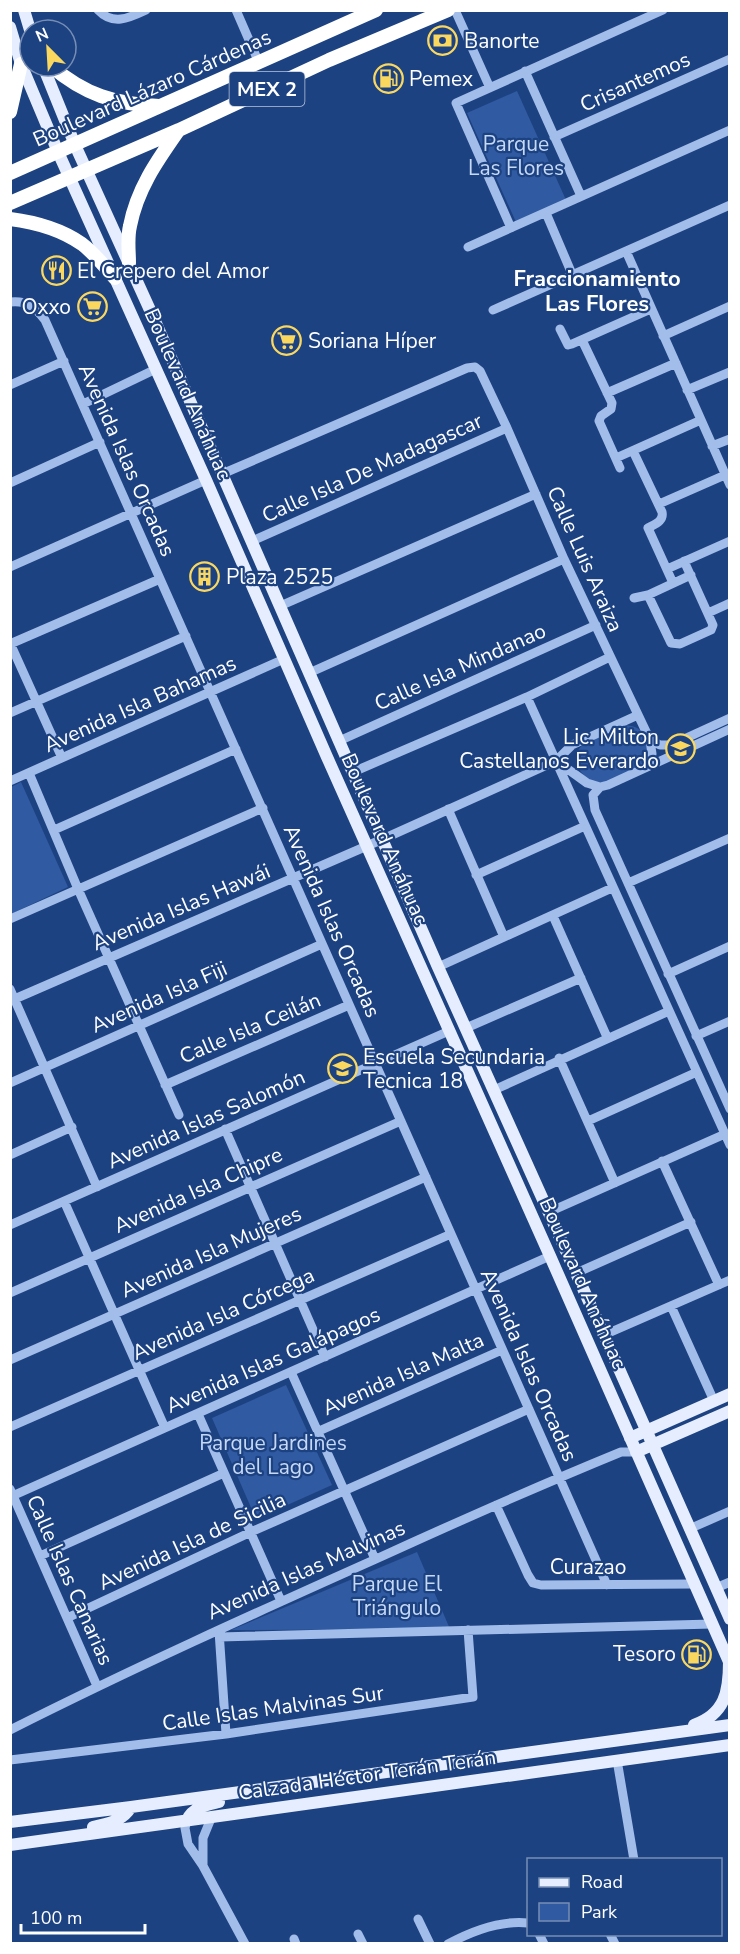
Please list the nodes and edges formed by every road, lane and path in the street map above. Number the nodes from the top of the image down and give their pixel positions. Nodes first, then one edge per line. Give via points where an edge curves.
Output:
1 (98, 10) edge
2 (146, 10) edge
3 (236, 10) edge
4 (448, 10) edge
5 (455, 10) edge
6 (663, 10) edge
7 (367, 12) edge
8 (417, 16) edge
9 (10, 27) edge
10 (18, 54) edge
11 (729, 59) edge
12 (259, 63) junction
13 (525, 71) junction
14 (18, 77) edge
15 (27, 78) edge
16 (48, 78) edge
17 (65, 78) edge
18 (490, 88) junction
19 (162, 106) junction
20 (10, 112) edge
21 (179, 130) junction
22 (729, 130) edge
23 (555, 137) junction
24 (75, 145) junction
25 (58, 153) junction
26 (87, 171) junction
27 (10, 173) edge
28 (70, 178) junction
29 (581, 196) junction
30 (10, 203) edge
31 (729, 205) edge
32 (546, 213) junction
33 (10, 219) edge
34 (511, 228) junction
35 (468, 247) dead end
36 (626, 251) junction
37 (129, 263) junction
38 (572, 274) junction
39 (115, 278) junction
40 (10, 302) edge
41 (729, 306) edge
42 (651, 309) junction
43 (493, 310) dead end
44 (560, 329) dead end
45 (663, 336) junction
46 (582, 340) junction
47 (64, 361) junction
48 (676, 363) junction
49 (156, 369) junction
50 (729, 372) edge
51 (10, 385) edge
52 (687, 390) junction
53 (607, 393) junction
54 (83, 404) junction
55 (701, 420) junction
56 (507, 428) junction
57 (729, 439) edge
58 (100, 442) junction
59 (712, 446) junction
60 (633, 451) junction
61 (616, 458) junction
62 (620, 468) dead end
63 (222, 474) junction
64 (725, 475) junction
65 (206, 480) junction
66 (10, 483) edge
67 (729, 485) edge
68 (536, 494) junction
69 (659, 504) junction
70 (131, 513) junction
71 (252, 541) junction
72 (729, 541) edge
73 (564, 559) junction
74 (684, 561) junction
75 (10, 567) edge
76 (667, 569) junction
77 (691, 575) junction
78 (160, 579) junction
79 (673, 583) junction
80 (648, 595) junction
81 (634, 597) dead end
82 (729, 603) edge
83 (280, 606) junction
84 (708, 613) junction
85 (596, 625) junction
86 (186, 636) junction
87 (11, 644) edge
88 (610, 657) junction
89 (284, 659) junction
90 (309, 673) junction
91 (210, 692) junction
92 (527, 697) junction
93 (36, 702) junction
94 (10, 713) edge
95 (638, 716) junction
96 (729, 718) edge
97 (729, 729) edge
98 (650, 740) junction
99 (339, 741) junction
100 (236, 749) junction
101 (62, 758) junction
102 (556, 761) junction
103 (645, 767) junction
104 (353, 772) junction
105 (29, 773) junction
106 (10, 781) edge
107 (600, 787) junction
108 (263, 808) junction
109 (448, 809) junction
110 (585, 826) junction
111 (54, 830) junction
112 (383, 838) junction
113 (729, 838) edge
114 (367, 846) junction
115 (476, 875) junction
116 (293, 878) junction
117 (628, 883) junction
118 (612, 888) junction
119 (78, 889) junction
120 (553, 915) junction
121 (643, 916) junction
122 (10, 919) edge
123 (629, 923) junction
124 (504, 937) junction
125 (322, 944) junction
126 (729, 946) edge
127 (108, 957) junction
128 (438, 967) junction
129 (668, 974) junction
130 (580, 978) junction
131 (10, 988) edge
132 (13, 1000) edge
133 (349, 1005) junction
134 (669, 1011) junction
135 (729, 1021) edge
136 (138, 1026) junction
137 (466, 1028) junction
138 (449, 1031) junction
139 (696, 1036) junction
140 (607, 1037) junction
141 (559, 1058) junction
142 (375, 1064) junction
143 (46, 1067) junction
144 (697, 1072) junction
145 (10, 1083) edge
146 (165, 1085) junction
147 (494, 1090) junction
148 (727, 1094) edge
149 (729, 1109) edge
150 (179, 1115) dead end
151 (401, 1121) junction
152 (588, 1121) junction
153 (72, 1127) junction
154 (225, 1129) junction
155 (725, 1134) junction
156 (729, 1144) edge
157 (10, 1155) edge
158 (662, 1161) junction
159 (426, 1176) junction
160 (615, 1183) junction
161 (250, 1186) junction
162 (97, 1187) junction
163 (64, 1201) junction
164 (549, 1212) junction
165 (691, 1222) junction
166 (10, 1225) edge
167 (451, 1234) junction
168 (274, 1243) junction
169 (550, 1256) junction
170 (89, 1257) junction
171 (576, 1273) junction
172 (726, 1284) edge
173 (476, 1290) junction
174 (10, 1293) edge
175 (300, 1300) junction
176 (671, 1306) junction
177 (114, 1315) junction
178 (604, 1335) junction
179 (502, 1350) junction
180 (325, 1357) junction
181 (10, 1360) edge
182 (139, 1370) junction
183 (291, 1372) junction
184 (729, 1394) edge
185 (714, 1401) junction
186 (529, 1409) junction
187 (729, 1411) edge
188 (198, 1414) junction
189 (10, 1427) edge
190 (165, 1428) junction
191 (319, 1431) junction
192 (647, 1431) junction
193 (630, 1438) junction
194 (653, 1444) junction
195 (621, 1452) junction
196 (636, 1452) junction
197 (224, 1473) junction
198 (559, 1478) junction
199 (345, 1491) junction
200 (12, 1494) edge
201 (496, 1505) junction
202 (729, 1510) edge
203 (689, 1529) junction
204 (251, 1532) junction
205 (40, 1556) junction
206 (375, 1559) junction
207 (729, 1582) edge
208 (694, 1584) junction
209 (607, 1585) junction
210 (716, 1588) junction
211 (281, 1601) junction
212 (68, 1618) junction
213 (729, 1619) edge
214 (712, 1624) junction
215 (468, 1630) junction
216 (219, 1633) junction
217 (729, 1663) edge
218 (97, 1686) junction
219 (729, 1725) edge
220 (10, 1730) edge
221 (672, 1732) junction
222 (226, 1734) junction
223 (729, 1744) edge
224 (697, 1749) junction
225 (729, 1752) edge
226 (10, 1760) edge
227 (617, 1760) junction
228 (253, 1790) junction
229 (131, 1808) junction
230 (212, 1816) junction
231 (187, 1820) junction
232 (10, 1822) edge
233 (64, 1838) junction
234 (10, 1845) edge
235 (634, 1858) edge
236 (203, 1866) junction
237 (418, 1919) dead end
238 (527, 1923) edge
239 (358, 1934) dead end
240 (245, 1944) edge
241 (363, 1944) edge
242 (430, 1944) edge
243 (448, 1944) edge

1 - 2 street via 117,20
3 - 12 street
4 - 8 highway, MEX 2
5 - 18 street
6 - 13 street
7 - 12 highway, Boulevard Lázaro Cárdenas / MEX 2
8 - 21 highway, MEX 2
9 - 10 main road, Boulevard Anáhuac
11 - 23 street, Crisantemos
12 - 19 highway, Boulevard Lázaro Cárdenas / MEX 2
13 - 18 street
13 - 23 street
14 - 20 highway
15 - 25 main road, Boulevard Anáhuac
16 - 24 main road, Boulevard Anáhuac
17 - 19 highway via 101,97 126,104
18 - 34 street via 456,103
19 - 24 highway, Boulevard Lázaro Cárdenas / MEX 2
21 - 26 highway, MEX 2
21 - 37 highway via 153,166 138,196 129,228
22 - 29 street
23 - 29 street
24 - 25 highway, Boulevard Lázaro Cárdenas / MEX 2
24 - 26 main road, Boulevard Anáhuac
25 - 27 highway, Boulevard Lázaro Cárdenas / MEX 2
25 - 28 main road, Boulevard Anáhuac
26 - 28 highway, MEX 2
26 - 37 main road, Boulevard Anáhuac
28 - 30 highway, MEX 2
28 - 39 main road, Boulevard Anáhuac
29 - 32 street
31 - 36 street
32 - 34 street
32 - 38 street
33 - 39 highway via 71,238
34 - 35 street
36 - 38 street
36 - 42 street
37 - 63 main road, Boulevard Anáhuac
38 - 43 street
39 - 49 main road, Boulevard Anáhuac
40 - 47 street, Avenida Islas Orcadas via 34,306
41 - 45 street
42 - 45 street
42 - 46 street
44 - 46 street via 568,345
45 - 48 street
46 - 53 street
47 - 51 street
47 - 54 street, Avenida Islas Orcadas
48 - 52 street
48 - 53 street
49 - 54 street
49 - 65 main road, Boulevard Anáhuac
50 - 52 street
52 - 55 street
53 - 61 street via 611,409 599,418
54 - 58 street, Avenida Islas Orcadas
55 - 59 street
55 - 60 street
56 - 63 street, Calle Luis Araiza via 480,371 467,368
56 - 68 street, Calle Luis Araiza
56 - 71 street, Calle Isla De Madagascar
57 - 59 street
58 - 66 street
58 - 70 street, Avenida Islas Orcadas
59 - 64 street
60 - 61 street
60 - 69 street
61 - 62 street
63 - 71 main road, Boulevard Anáhuac
64 - 67 street
64 - 69 street
65 - 70 street
65 - 89 main road, Boulevard Anáhuac
68 - 73 street, Calle Luis Araiza
68 - 83 street
69 - 76 street via 662,517 648,528
70 - 75 street
70 - 78 street, Avenida Islas Orcadas
71 - 83 main road, Boulevard Anáhuac
72 - 74 street
73 - 85 street, Calle Luis Araiza
73 - 90 street
74 - 76 street
74 - 77 street
76 - 79 street
77 - 79 street
77 - 84 street
78 - 86 street, Avenida Islas Orcadas
78 - 87 street
79 - 80 street
80 - 81 street
80 - 84 street via 674,644 711,630
82 - 84 street
83 - 90 main road, Boulevard Anáhuac
85 - 88 street, Calle Luis Araiza
85 - 99 street, Calle Isla Mindanao
86 - 91 street, Avenida Islas Orcadas
86 - 93 street
87 - 93 street
88 - 92 street
88 - 95 street, Calle Luis Araiza
89 - 91 street, Avenida Isla Bahamas
89 - 114 main road, Boulevard Anáhuac
90 - 99 main road, Boulevard Anáhuac
91 - 100 street, Avenida Islas Orcadas
91 - 101 street, Avenida Isla Bahamas
92 - 102 street
92 - 104 street
93 - 94 street
93 - 101 street
95 - 98 street, Calle Luis Araiza
95 - 102 street, Avenida Islas Hawái via 572,746
96 - 98 street via 670,745
97 - 103 street
98 - 103 street via 652,754
99 - 104 main road, Boulevard Anáhuac
100 - 108 street, Avenida Islas Orcadas
100 - 111 street
101 - 105 street, Avenida Isla Bahamas
102 - 107 street via 587,783
102 - 109 street, Avenida Islas Hawái
102 - 110 street
103 - 107 street
104 - 112 main road, Boulevard Anáhuac
105 - 106 street, Avenida Isla Bahamas
105 - 111 street
107 - 117 street via 594,795 595,810
108 - 116 street, Avenida Islas Orcadas
108 - 119 street
109 - 112 street, Avenida Islas Hawái
109 - 115 street
110 - 115 street
110 - 118 street
111 - 119 street
112 - 114 street, Avenida Islas Hawái
112 - 128 main road, Boulevard Anáhuac
113 - 117 street
114 - 116 street, Avenida Islas Hawái
114 - 138 main road, Boulevard Anáhuac
115 - 124 street
116 - 125 street, Avenida Islas Orcadas
116 - 127 street, Avenida Islas Hawái
117 - 121 street
118 - 120 street
118 - 123 street
119 - 122 street
119 - 127 street
120 - 124 street
120 - 130 street
121 - 123 street
121 - 129 street
123 - 134 street
124 - 128 street
125 - 133 street, Avenida Islas Orcadas
125 - 136 street, Avenida Isla Fiji
126 - 129 street
127 - 132 street, Avenida Islas Hawái
127 - 136 street
128 - 137 main road, Boulevard Anáhuac
129 - 139 street
130 - 137 street
130 - 140 street
131 - 132 street
132 - 143 street
133 - 142 street, Avenida Islas Orcadas
133 - 146 street, Calle Isla Ceilán
134 - 140 street
134 - 144 street
135 - 139 street
136 - 143 street, Avenida Isla Fiji
136 - 146 street
137 - 147 main road, Boulevard Anáhuac
138 - 142 street, Avenida Islas Salomón
138 - 169 main road, Boulevard Anáhuac
139 - 148 street
140 - 141 street
141 - 147 street
141 - 152 street
142 - 151 street, Avenida Islas Orcadas
142 - 154 street, Avenida Islas Salomón
143 - 145 street, Avenida Isla Fiji
143 - 153 street
144 - 152 street
144 - 155 street
146 - 150 street
147 - 164 main road, Boulevard Anáhuac
148 - 149 street
151 - 159 street, Avenida Islas Orcadas
151 - 161 street, Avenida Isla Chipre
152 - 160 street
153 - 157 street
153 - 162 street
154 - 161 street
154 - 162 street, Avenida Islas Salomón
155 - 156 street
155 - 158 street
158 - 160 street
158 - 165 street
159 - 167 street, Avenida Islas Orcadas
159 - 168 street, Avenida Isla Mujeres
160 - 164 street
161 - 168 street
161 - 170 street, Avenida Isla Chipre
162 - 163 street, Avenida Islas Salomón
163 - 166 street, Avenida Islas Salomón
163 - 170 street
164 - 171 main road, Boulevard Anáhuac
165 - 171 street
165 - 172 street
167 - 173 street, Avenida Islas Orcadas
167 - 175 street, Avenida Isla Córcega
168 - 175 street
168 - 177 street, Avenida Isla Mujeres
169 - 173 street, Avenida Islas Galápagos
169 - 193 main road, Boulevard Anáhuac
170 - 174 street, Avenida Isla Chipre
170 - 177 street
171 - 178 main road, Boulevard Anáhuac
172 - 176 street
173 - 179 street, Avenida Islas Orcadas
173 - 180 street, Avenida Islas Galápagos
175 - 180 street
175 - 182 street, Avenida Isla Córcega
176 - 178 street
176 - 185 street
177 - 181 street, Avenida Isla Mujeres
177 - 182 street
178 - 192 main road, Boulevard Anáhuac
179 - 186 street, Avenida Islas Orcadas
179 - 191 street, Avenida Isla Malta
180 - 183 street, Avenida Islas Galápagos
182 - 189 street, Avenida Isla Córcega
182 - 190 street
183 - 188 street, Avenida Islas Galápagos
183 - 191 street
184 - 185 main road
185 - 192 main road
186 - 198 street, Avenida Islas Orcadas
186 - 199 street, Avenida Isla de Sicilia
187 - 194 main road
188 - 190 street, Avenida Islas Galápagos
188 - 197 street
190 - 200 street, Avenida Islas Galápagos
191 - 199 street
192 - 193 main road
192 - 194 main road, Boulevard Anáhuac
193 - 195 street
193 - 196 main road, Boulevard Anáhuac
194 - 196 main road
194 - 203 main road, Boulevard Anáhuac
195 - 196 street, Avenida Islas Malvinas
195 - 198 street, Avenida Islas Malvinas
196 - 208 main road, Boulevard Anáhuac
197 - 204 street
197 - 205 street
198 - 201 street, Avenida Islas Malvinas
198 - 209 street, Avenida Islas Orcadas
199 - 204 street, Avenida Isla de Sicilia
199 - 206 street
200 - 205 street, Calle Islas Canarias
201 - 206 street, Avenida Islas Malvinas
201 - 209 street, Curazao via 533,1583
202 - 203 street
203 - 210 main road, Boulevard Anáhuac
204 - 211 street
204 - 212 street, Avenida Isla de Sicilia
205 - 212 street, Calle Islas Canarias
206 - 211 street, Avenida Islas Malvinas
207 - 210 street
208 - 209 street, Curazao
208 - 214 main road, Boulevard Anáhuac
210 - 213 main road, Boulevard Anáhuac
211 - 216 street, Avenida Islas Malvinas
212 - 218 street, Calle Islas Canarias
214 - 215 street
214 - 217 main road, Boulevard Anáhuac
215 - 216 street
215 - 222 street, Calle Islas Malvinas Sur via 473,1697
216 - 218 street, Avenida Islas Malvinas
216 - 222 street
217 - 221 main road via 726,1696 716,1713
218 - 220 street, Avenida Islas Malvinas
219 - 221 main road, Calzada Héctor Terán Terán
221 - 228 main road, Calzada Héctor Terán Terán
222 - 226 street, Calle Islas Malvinas Sur
223 - 224 main road, Calzada Héctor Terán Terán
224 - 225 main road
224 - 227 main road, Calzada Héctor Terán Terán
227 - 230 main road, Calzada Héctor Terán Terán
227 - 235 street
228 - 229 main road, Calzada Héctor Terán Terán
228 - 231 main road via 236,1800 199,1807
229 - 232 main road, Calzada Héctor Terán Terán
229 - 233 main road via 119,1820
230 - 231 main road, Calzada Héctor Terán Terán
230 - 236 street via 203,1838
231 - 233 main road, Calzada Héctor Terán Terán
231 - 236 street via 188,1844
233 - 234 main road, Calzada Héctor Terán Terán
236 - 240 street
237 - 242 street
238 - 243 street via 480,1929
239 - 241 street

